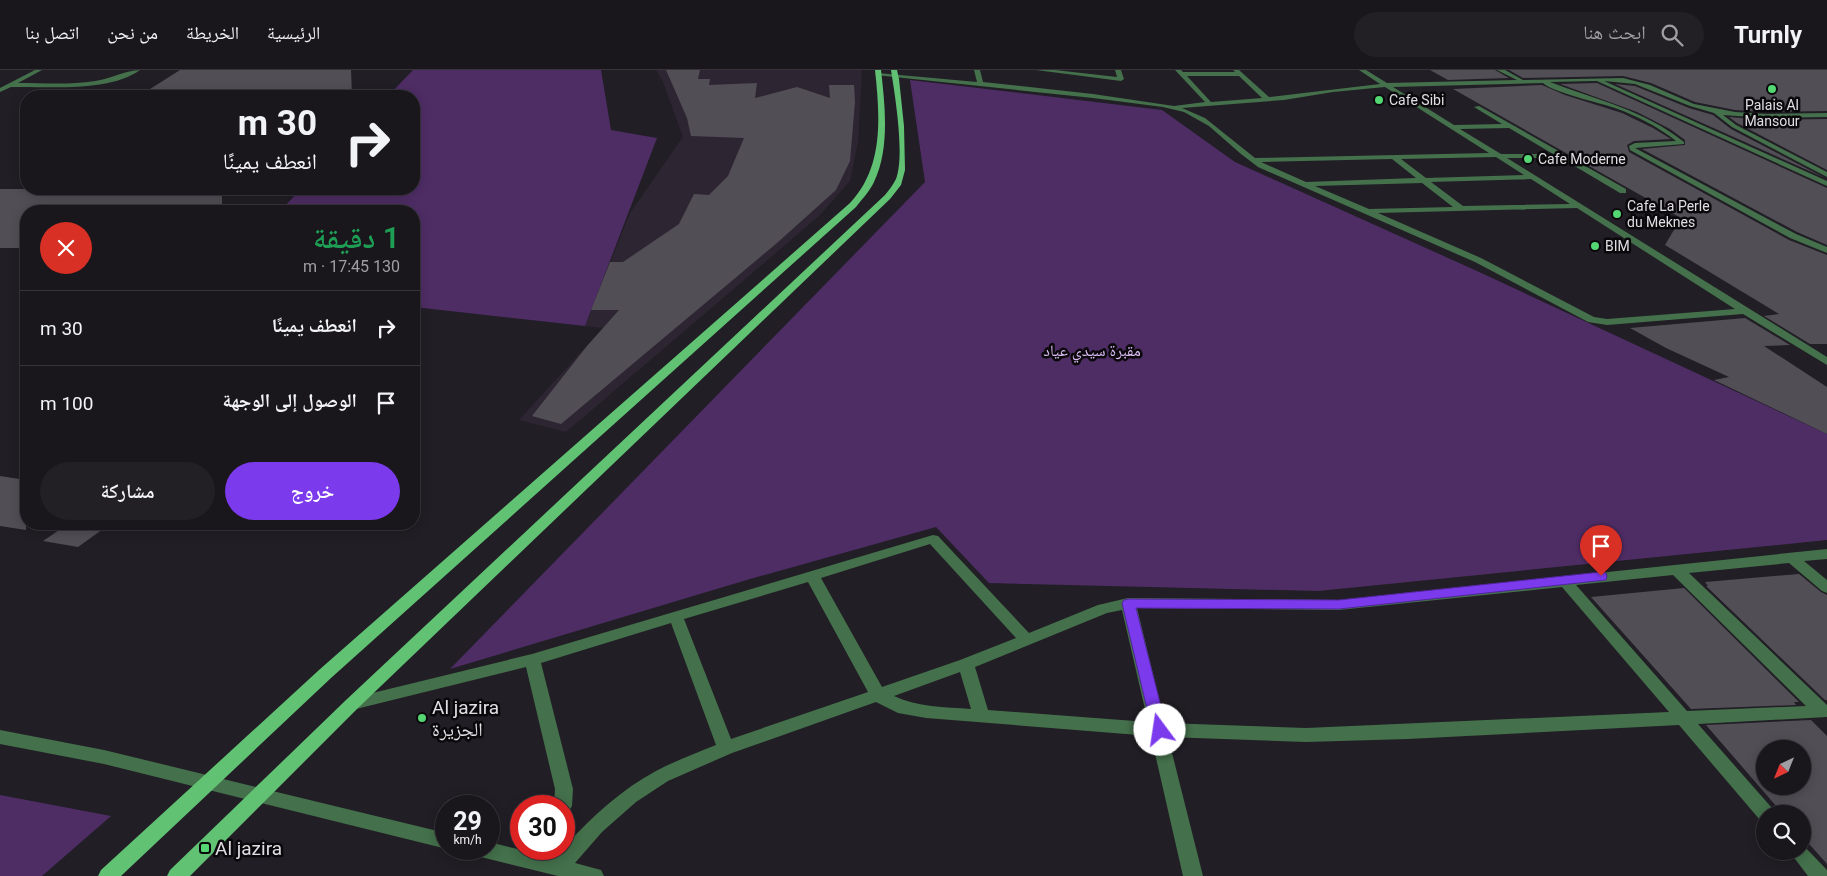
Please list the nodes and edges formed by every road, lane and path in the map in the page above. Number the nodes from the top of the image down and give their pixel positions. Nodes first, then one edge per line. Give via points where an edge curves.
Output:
1 (39, 70) edge
2 (137, 70) edge
3 (977, 70) edge
4 (1038, 70) edge
5 (1118, 70) edge
6 (1362, 70) edge
7 (1500, 70) edge
8 (1180, 72) edge
9 (1238, 72) edge
10 (878, 73) edge
11 (895, 73) edge
12 (1613, 73) dead end
13 (1596, 79) junction
14 (1539, 80) junction
15 (1624, 80) junction
16 (1524, 81) junction
17 (980, 84) junction
18 (9, 85) junction
19 (1386, 85) junction
20 (1120, 89) junction
21 (0, 90) edge
22 (1267, 99) junction
23 (1209, 103) junction
24 (1696, 106) junction
25 (1173, 107) junction
26 (1478, 107) dead end
27 (1623, 107) junction
28 (1656, 107) junction
29 (1715, 111) junction
30 (1827, 115) edge
31 (890, 126) junction
32 (1510, 126) junction
33 (1454, 127) junction
34 (1499, 155) junction
35 (1392, 156) junction
36 (1562, 156) junction
37 (1252, 160) junction
38 (1827, 175) edge
39 (1532, 177) junction
40 (1423, 179) junction
41 (1305, 184) junction
42 (1827, 184) edge
43 (1623, 191) dead end
44 (1579, 206) junction
45 (1460, 208) junction
46 (1366, 211) junction
47 (829, 240) junction
48 (1827, 250) edge
49 (1742, 310) junction
50 (1827, 362) edge
51 (1827, 554) edge
52 (1792, 558) junction
53 (1676, 569) junction
54 (812, 575) junction
55 (1564, 580) junction
56 (1827, 588) edge
57 (1128, 603) junction
58 (676, 617) junction
59 (1026, 639) junction
60 (532, 660) junction
61 (966, 664) junction
62 (879, 696) junction
63 (352, 704) junction
64 (1825, 712) edge
65 (981, 716) junction
66 (1684, 719) junction
67 (1160, 730) junction
68 (0, 737) edge
69 (726, 748) junction
70 (207, 784) junction
71 (564, 795) edge
72 (258, 796) junction
73 (1758, 805) edge
74 (435, 837) edge
75 (575, 844) edge
76 (564, 860) edge
77 (1806, 860) edge
78 (108, 876) edge
79 (177, 876) edge
80 (594, 876) edge
81 (1192, 876) edge
82 (1820, 876) edge

1 - 18 street
2 - 18 street via 124,78 102,83
3 - 17 street
4 - 20 street
5 - 20 street
6 - 19 street
7 - 16 street
8 - 9 street
8 - 23 street
9 - 22 street
10 - 11 street
10 - 31 main road
11 - 17 street
11 - 31 main road
12 - 15 street
13 - 14 street
13 - 15 street
13 - 28 street
14 - 16 street
14 - 27 street
15 - 24 street via 1647,85
16 - 19 street
17 - 20 street
18 - 21 street
19 - 22 street
19 - 33 street
20 - 25 street
22 - 23 street
23 - 25 street
24 - 28 street
24 - 29 street
25 - 37 street via 1206,121
26 - 32 street
27 - 28 street
27 - 48 street via 1656,124 1682,143 1635,145 1632,149 1793,236
28 - 42 street
29 - 30 street via 1761,116
29 - 38 street via 1734,126
31 - 47 main road via 870,184
31 - 47 main road via 903,170 900,179 880,204
32 - 33 street
32 - 36 street
33 - 34 street
34 - 35 street
34 - 36 street
34 - 39 street
35 - 37 street
35 - 40 street
36 - 43 street
37 - 41 street
39 - 40 street
39 - 44 street
40 - 41 street
40 - 45 street
41 - 46 street
44 - 45 street
44 - 49 street
45 - 46 street
46 - 49 street via 1478,260 1592,320 1607,322
47 - 63 main road
47 - 70 main road via 325,674
49 - 50 street
51 - 52 street
52 - 53 street
52 - 56 street
53 - 55 street
53 - 64 street
54 - 58 street
54 - 59 street via 933,539
54 - 62 street
55 - 57 street via 1339,605
55 - 66 street
57 - 59 street via 1103,609
57 - 67 street
58 - 60 street
58 - 69 street
59 - 61 street
60 - 63 street
60 - 71 street
61 - 62 street
61 - 65 street
62 - 65 street via 904,708
62 - 69 street
63 - 72 main road
64 - 66 street
65 - 67 street
66 - 67 street via 1306,735
66 - 73 street
67 - 81 street
68 - 70 street via 104,757
69 - 75 street via 662,776 630,797
70 - 72 street
70 - 78 main road
72 - 74 street
72 - 79 main road
76 - 80 street
77 - 82 street

